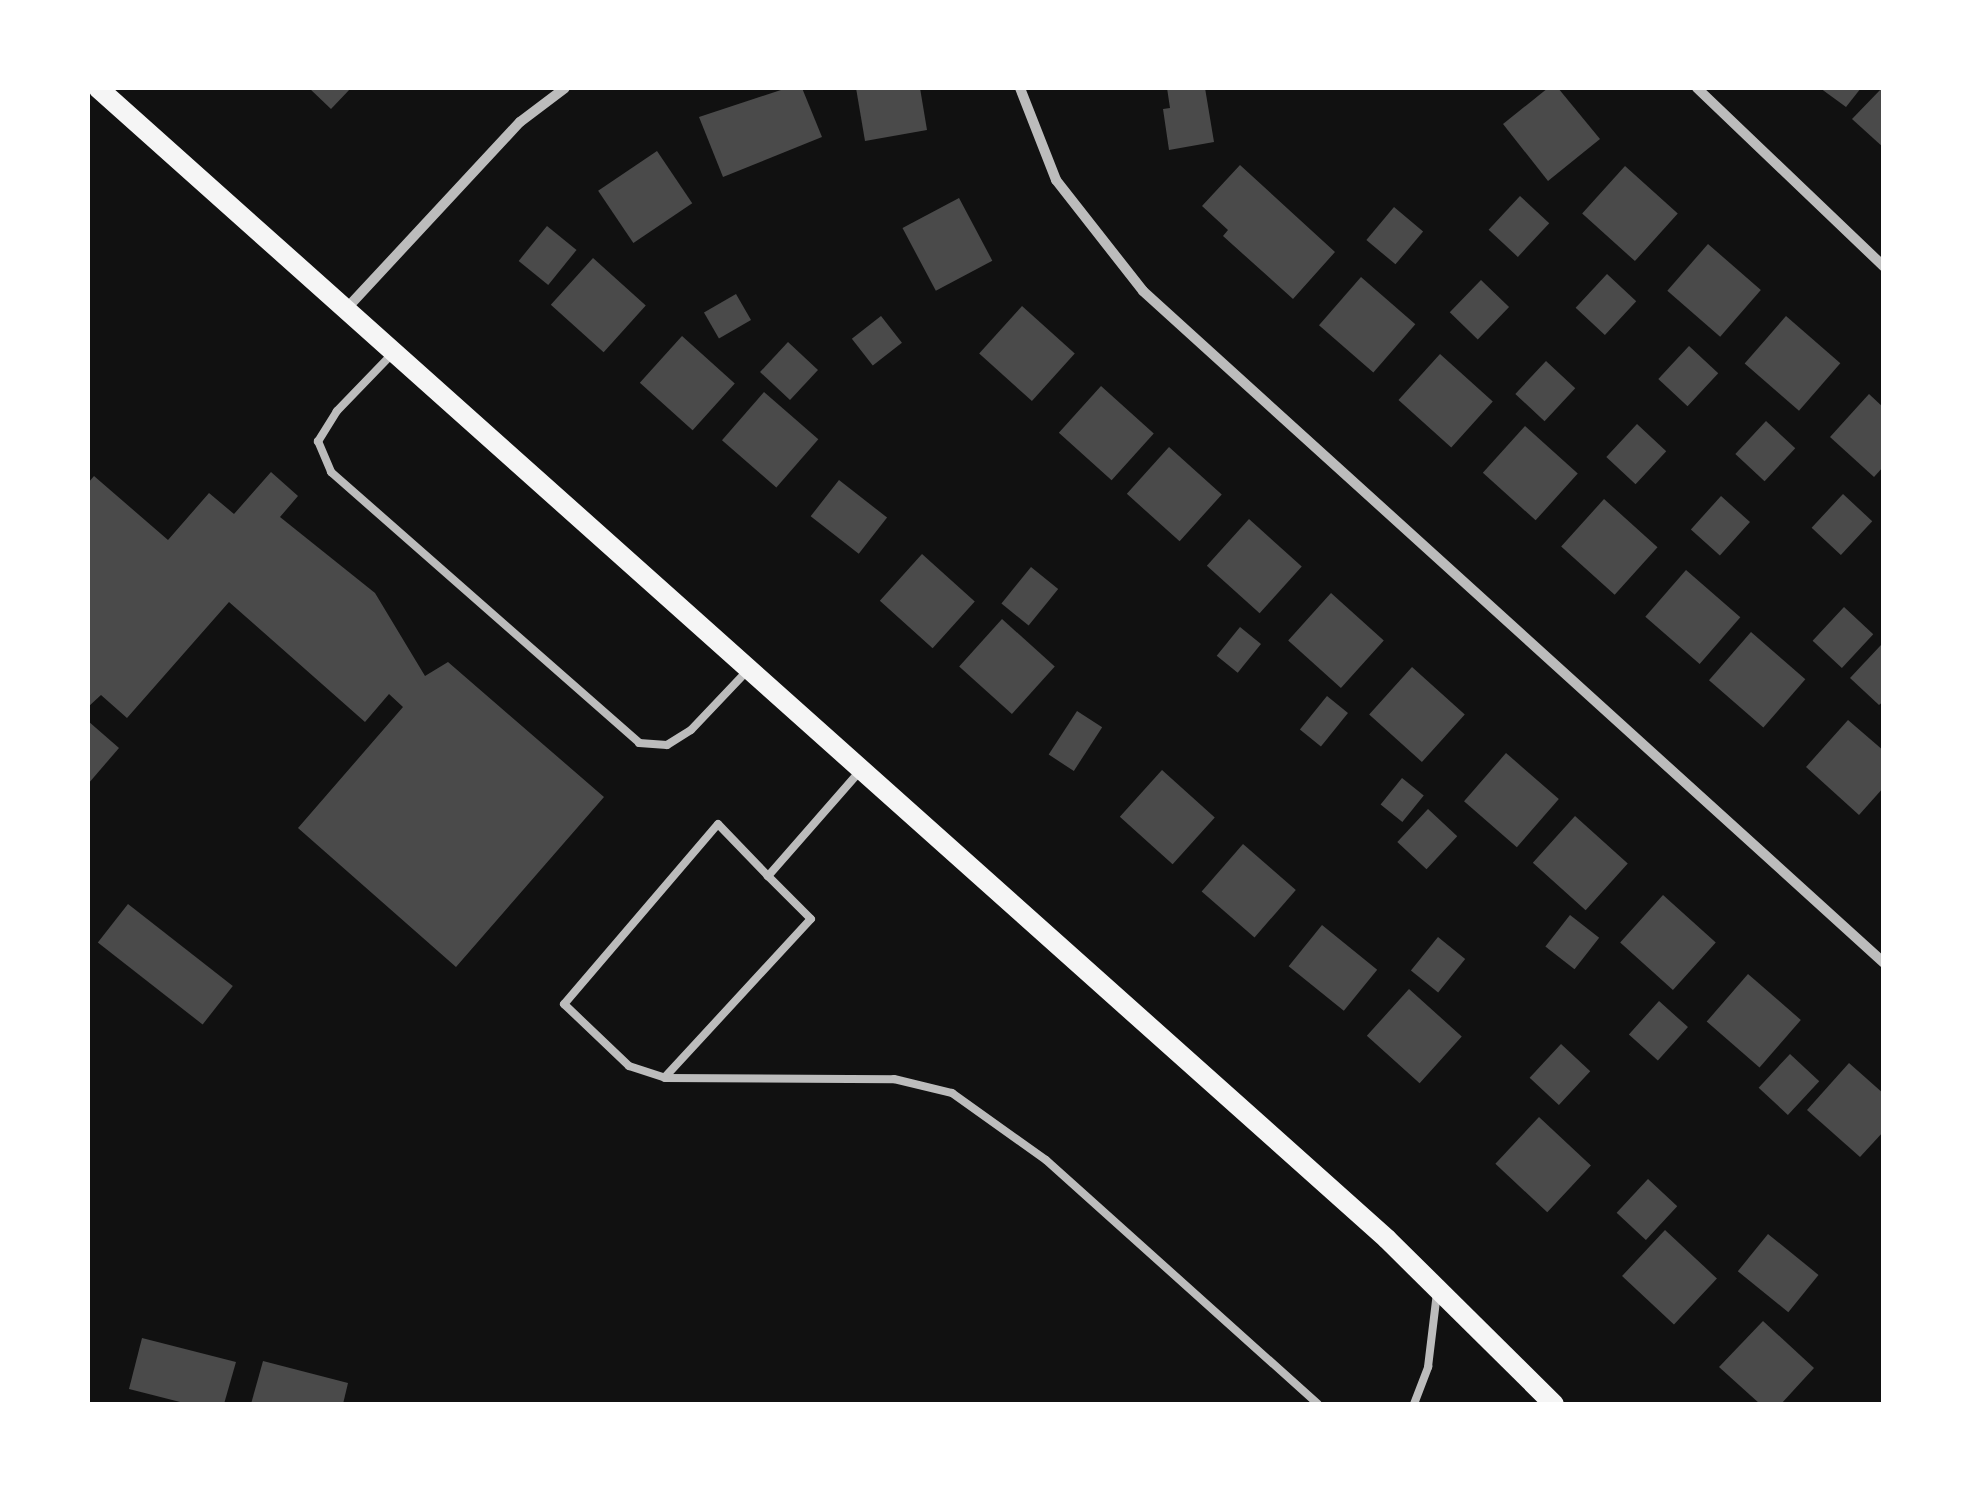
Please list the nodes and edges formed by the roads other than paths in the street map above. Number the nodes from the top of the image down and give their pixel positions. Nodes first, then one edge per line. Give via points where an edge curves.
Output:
1 (98, 88) edge
2 (565, 88) edge
3 (1020, 88) edge
4 (1697, 88) edge
5 (1884, 267) edge
6 (348, 307) junction
7 (396, 350) junction
8 (750, 667) junction
9 (863, 768) junction
10 (768, 876) junction
11 (1884, 964) edge
12 (665, 1078) junction
13 (1438, 1289) junction
14 (1318, 1404) edge
15 (1414, 1404) edge
16 (1554, 1404) edge

1 - 6 main road
2 - 6 street via 520,122
3 - 11 street via 1056,180 1143,291
4 - 5 street
6 - 7 main road
7 - 8 main road
7 - 8 lane via 337,410 318,441 331,472 616,728 639,742 667,745 691,730
8 - 9 main road
9 - 10 lane
9 - 13 main road
10 - 12 lane via 811,919
10 - 12 lane via 718,824 564,1004 629,1066
12 - 14 lane via 894,1079 952,1093 1046,1160
13 - 15 lane via 1428,1367
13 - 16 main road

